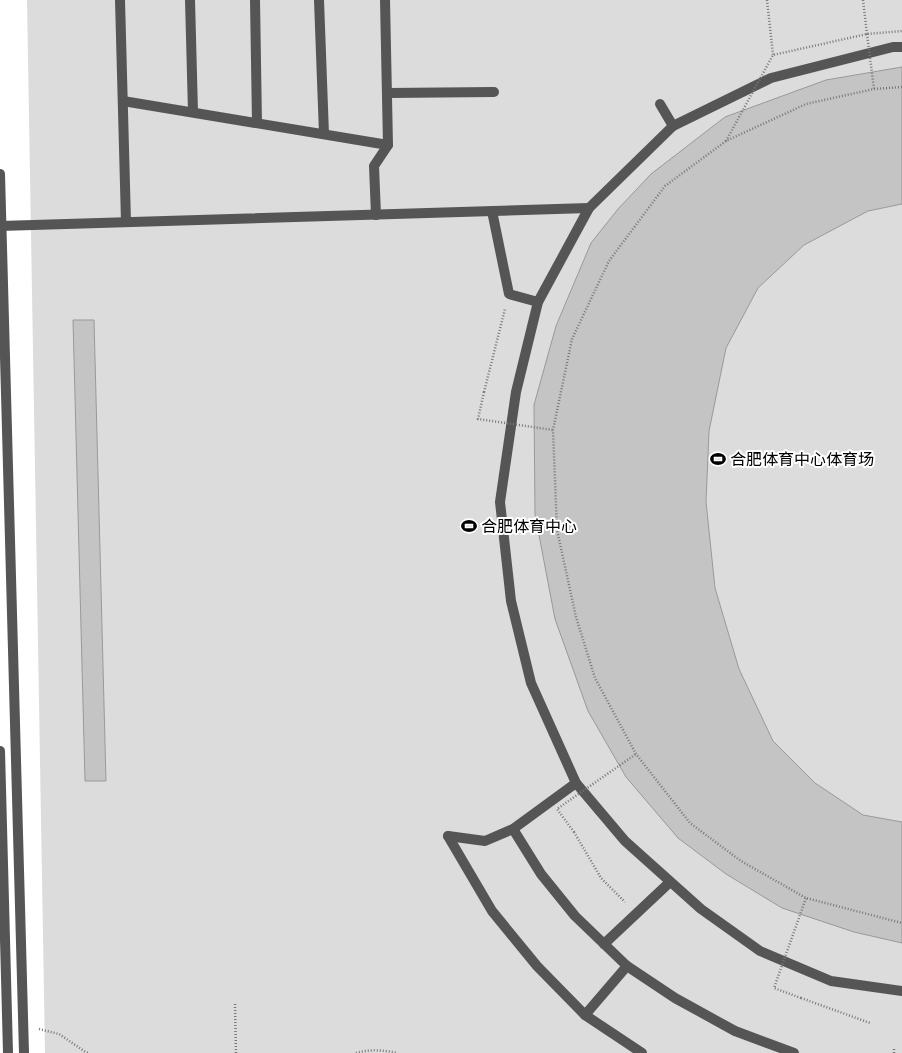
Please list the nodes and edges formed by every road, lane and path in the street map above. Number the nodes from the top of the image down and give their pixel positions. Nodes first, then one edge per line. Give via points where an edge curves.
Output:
1 (120, 0) edge
2 (190, 0) edge
3 (255, 0) edge
4 (319, 0) edge
5 (385, 0) edge
6 (767, 0) edge
7 (863, 0) edge
8 (902, 31) edge
9 (867, 34) junction
10 (902, 47) edge
11 (774, 55) junction
12 (902, 87) edge
13 (874, 89) junction
14 (494, 92) dead end
15 (388, 93) junction
16 (122, 101) junction
17 (660, 104) dead end
18 (193, 112) junction
19 (257, 123) junction
20 (673, 126) junction
21 (324, 134) junction
22 (726, 141) junction
23 (388, 145) junction
24 (0, 174) edge
25 (590, 208) junction
26 (492, 211) junction
27 (376, 215) junction
28 (126, 222) junction
29 (1, 226) edge
30 (2, 281) edge
31 (509, 294) junction
32 (2, 301) edge
33 (538, 302) junction
34 (552, 430) junction
35 (0, 751) edge
36 (636, 754) junction
37 (576, 783) junction
38 (513, 829) junction
39 (2, 865) edge
40 (670, 882) junction
41 (806, 898) junction
42 (636, 914) junction
43 (902, 922) edge
44 (604, 944) junction
45 (627, 966) junction
46 (902, 991) edge
47 (234, 1004) dead end
48 (585, 1015) junction
49 (870, 1023) dead end
50 (23, 1025) junction
51 (894, 1048) dead end
52 (8, 1053) edge
53 (24, 1053) edge
54 (88, 1053) edge
55 (236, 1053) edge
56 (356, 1053) edge
57 (397, 1053) edge
58 (642, 1053) edge
59 (794, 1053) edge
60 (894, 1053) edge

1 - 16 street
2 - 18 street
3 - 19 street
4 - 21 street
5 - 15 street
6 - 11 path
7 - 9 path
8 - 9 path, bridge
9 - 11 path, bridge
9 - 13 path, bridge
10 - 20 street via 893,47 770,78
11 - 22 path, bridge
12 - 13 path
13 - 22 path via 806,104
14 - 15 street
15 - 23 street
16 - 18 street
16 - 28 street
17 - 20 street
18 - 19 street
19 - 21 street
20 - 25 street
21 - 23 street
22 - 34 path via 665,186 609,261 572,339
23 - 27 street via 374,166
24 - 29 street
25 - 26 street
25 - 33 street
26 - 27 street
26 - 31 street
27 - 28 street
28 - 29 street
29 - 30 street
30 - 32 street
31 - 33 street
31 - 34 path, bridge via 478,419
32 - 50 street
33 - 37 street via 516,392 500,502 511,601 531,683
34 - 36 path via 557,530 576,617 594,678
35 - 39 street
36 - 41 path via 690,823 741,861
36 - 42 path, bridge via 557,809 601,878
37 - 38 street
37 - 40 street via 625,841
38 - 44 street via 541,874 575,916
38 - 48 street via 485,841 448,836 492,911 537,966
39 - 52 street
40 - 42 street
40 - 46 street via 701,909 760,952 831,981
41 - 43 path
41 - 49 path, bridge via 774,988
42 - 44 street
44 - 45 street
45 - 48 street
45 - 59 street via 675,998 735,1031
47 - 55 path
48 - 58 street
50 - 53 street
50 - 54 path via 59,1034
51 - 60 path
56 - 57 path

